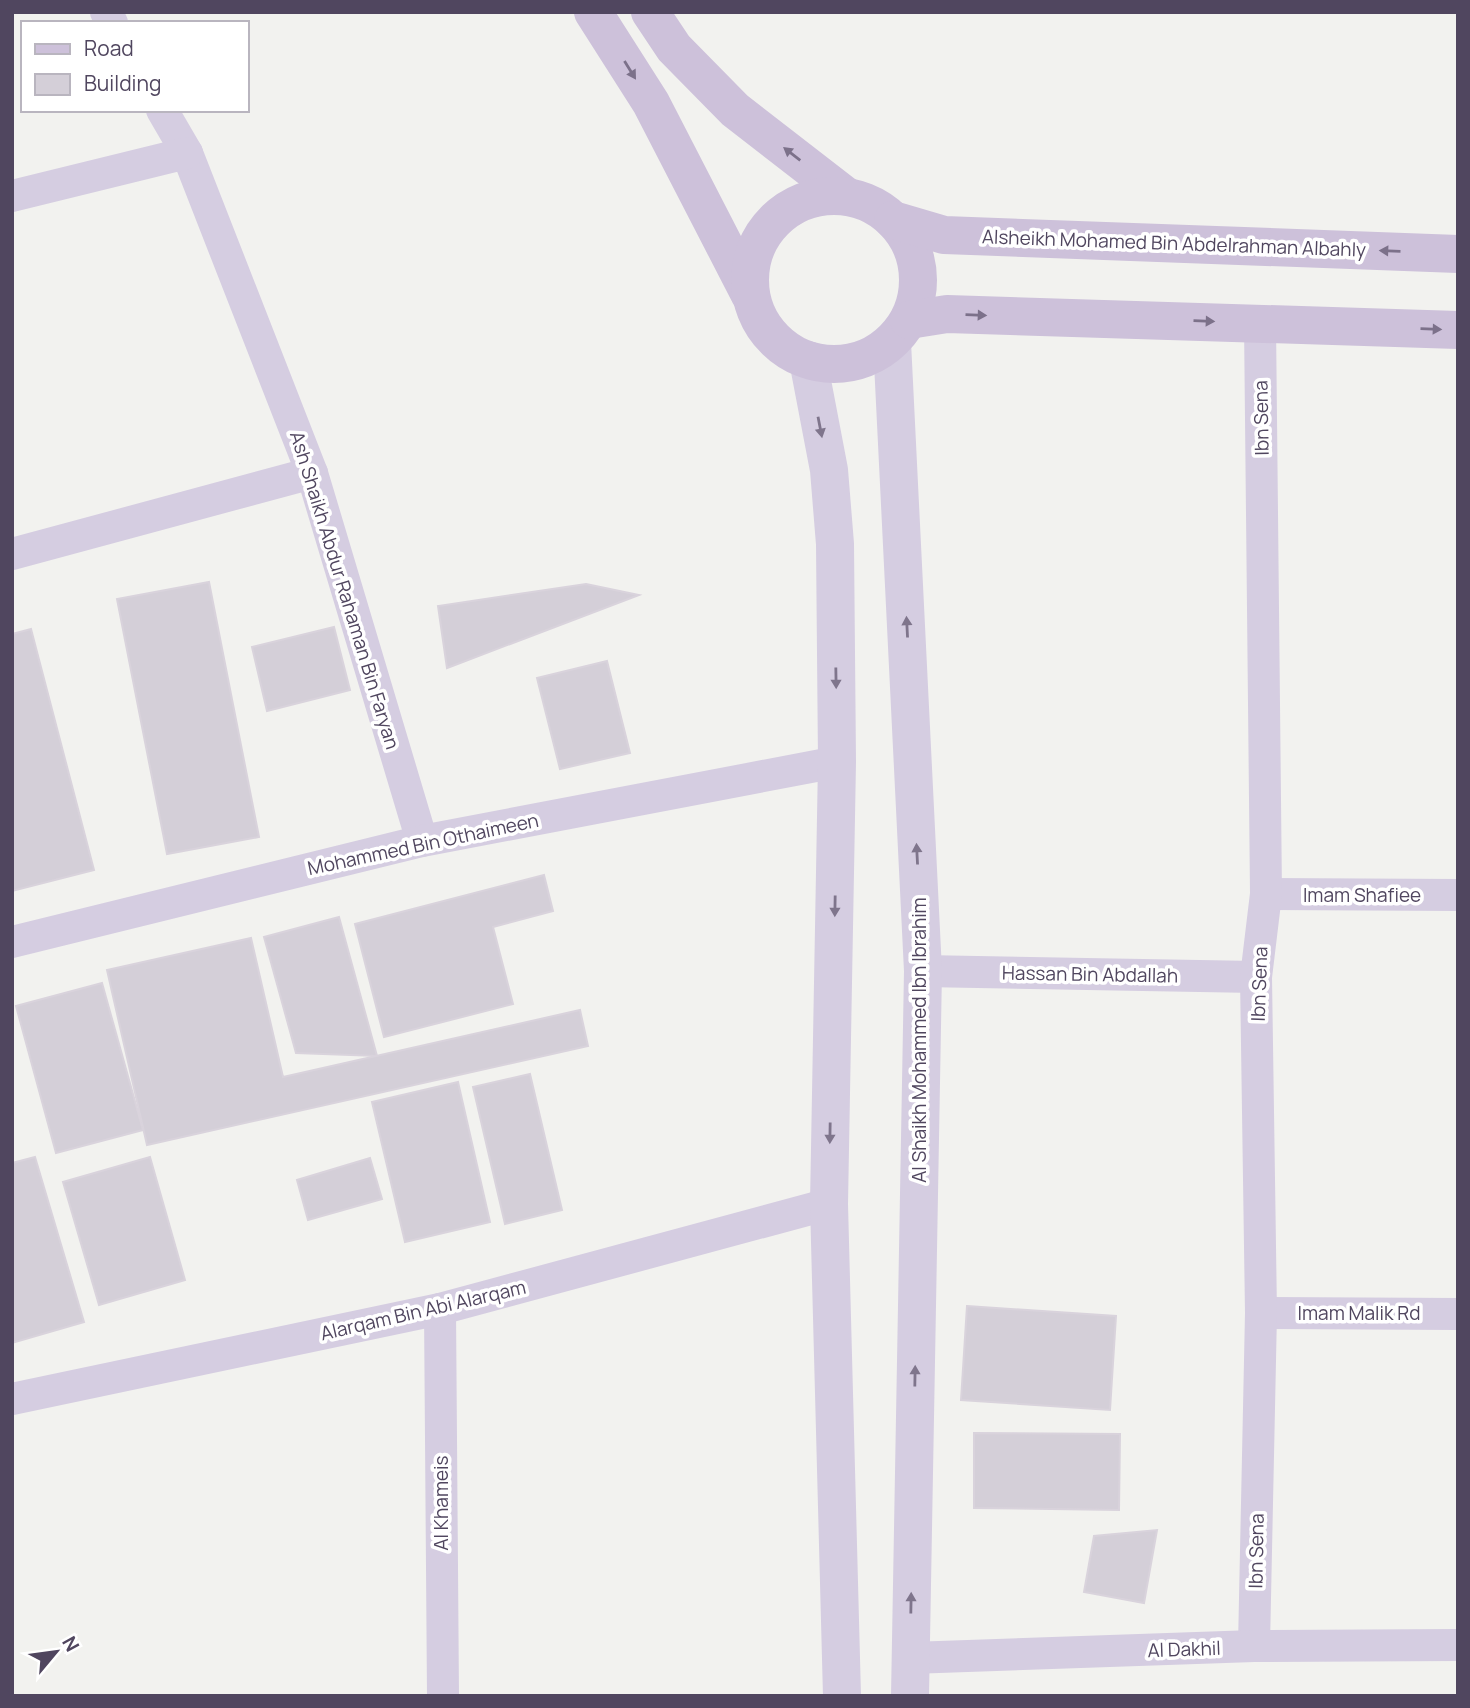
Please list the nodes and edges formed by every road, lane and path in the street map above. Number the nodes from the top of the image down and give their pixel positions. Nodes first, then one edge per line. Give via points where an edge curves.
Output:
1 (593, 12) edge
2 (650, 12) edge
3 (163, 112) edge
4 (187, 153) junction
5 (12, 196) edge
6 (846, 196) junction
7 (893, 220) junction
8 (1458, 254) edge
9 (751, 296) junction
10 (1260, 323) junction
11 (1458, 330) edge
12 (900, 331) junction
13 (808, 360) junction
14 (312, 473) junction
15 (12, 554) edge
16 (837, 762) junction
17 (422, 841) junction
18 (1265, 894) junction
19 (1458, 895) edge
20 (12, 942) edge
21 (923, 971) junction
22 (1256, 977) junction
23 (829, 1204) junction
24 (440, 1309) junction
25 (1261, 1313) junction
26 (1458, 1314) edge
27 (12, 1399) edge
28 (1458, 1645) edge
29 (1254, 1646) junction
30 (910, 1658) junction
31 (443, 1696) edge
32 (842, 1696) edge
33 (910, 1696) edge

1 -> 9 main road via 651,103
6 -> 2 main road via 735,110 674,48
3 - 4 street, Ash Shaikh Abdur Rahaman Bin Faryan
4 - 5 street
4 - 14 street, Ash Shaikh Abdur Rahaman Bin Faryan
6 - 7 main road via 872,204
6 - 9 main road via 806,200 772,221 757,243 749,269
8 -> 7 main road, Alsheikh Mohamed Bin Abdelrahman Albahly via 944,234
7 - 12 main road via 909,242 917,267 918,295
9 - 13 main road via 759,320 774,341
10 -> 11 main road
12 -> 10 main road via 947,314
10 - 18 street, Ibn Sena
12 - 13 main road via 871,357 846,364
21 -> 12 street, Al Shaikh Mohammed Ibn Ibrahim
13 -> 16 street via 829,470 835,544
14 - 15 street
14 - 17 street, Ash Shaikh Abdur Rahaman Bin Faryan
16 - 17 street, Mohammed Bin Othaimeen
16 -> 23 street
17 - 20 street, Mohammed Bin Othaimeen
18 - 19 street, Imam Shafiee
18 - 22 street, Ibn Sena
21 - 22 street, Hassan Bin Abdallah
30 -> 21 street, Al Shaikh Mohammed Ibn Ibrahim
22 - 25 street, Ibn Sena
23 - 24 street, Alarqam Bin Abi Alarqam
23 - 32 street
24 - 27 street, Alarqam Bin Abi Alarqam
24 - 31 street, Al Khameis
25 - 26 street, Imam Malik Rd
25 - 29 street, Ibn Sena
28 - 29 street, Al Dakhil
29 - 30 street, Al Dakhil
30 - 33 street, Al Shaikh Mohammed Ibn Ibrahim

